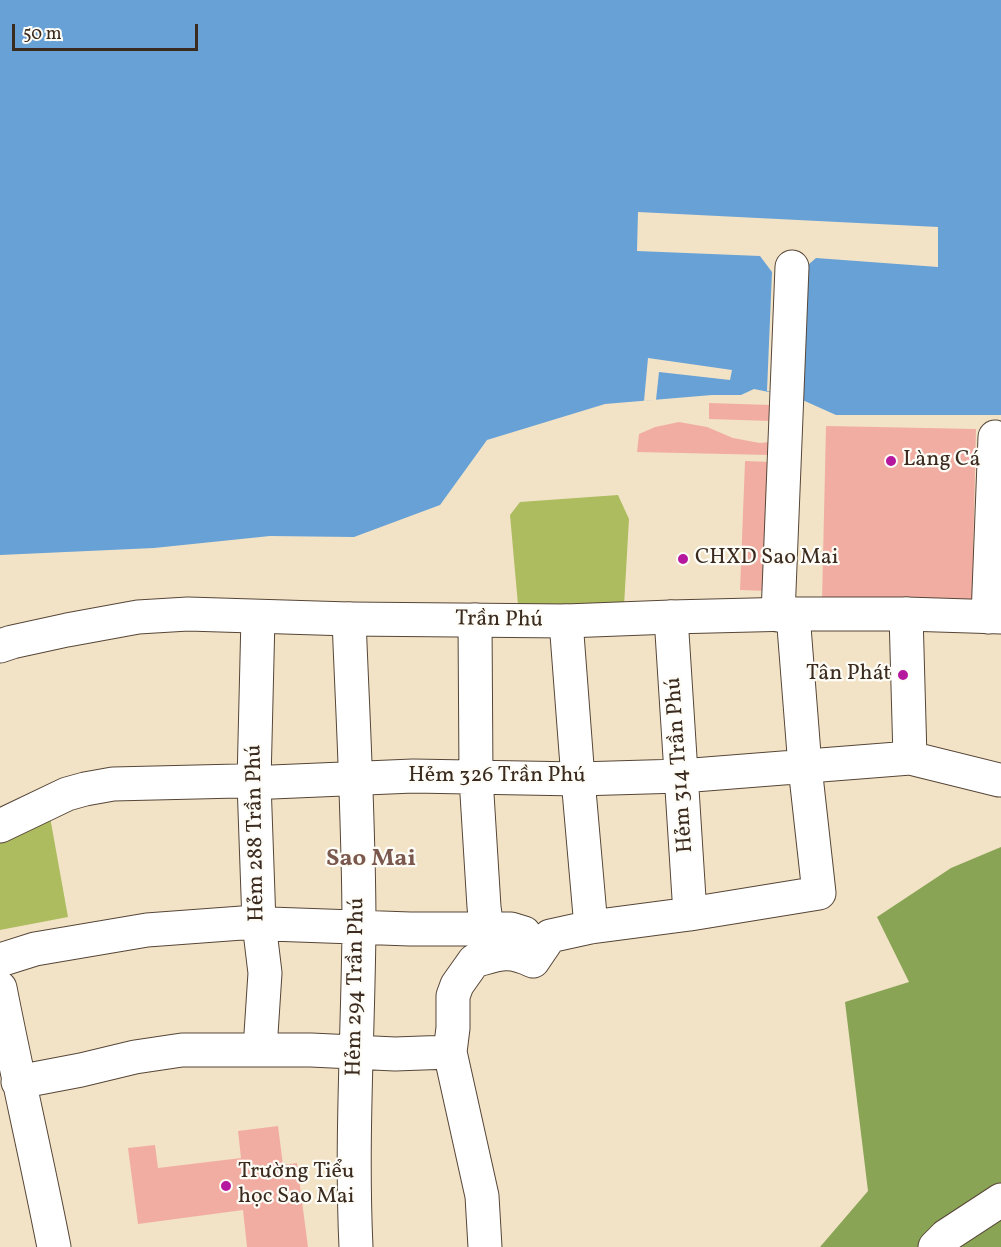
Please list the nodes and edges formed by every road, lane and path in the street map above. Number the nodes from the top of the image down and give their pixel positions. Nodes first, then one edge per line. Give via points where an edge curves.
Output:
1 (792, 267) dead end
2 (995, 437) dead end
3 (786, 614) junction
4 (906, 614) junction
5 (258, 616) junction
6 (671, 617) junction
7 (995, 617) edge
8 (349, 619) junction
9 (475, 620) junction
10 (567, 621) junction
11 (0, 646) edge
12 (910, 758) junction
13 (805, 767) junction
14 (681, 776) junction
15 (476, 778) junction
16 (355, 779) junction
17 (578, 779) junction
18 (999, 780) dead end
19 (254, 782) junction
20 (0, 826) edge
21 (690, 914) junction
22 (259, 923) junction
23 (359, 927) junction
24 (591, 927) junction
25 (487, 929) junction
26 (0, 960) edge
27 (533, 961) junction
28 (0, 988) edge
29 (260, 1049) junction
30 (356, 1052) junction
31 (450, 1052) junction
32 (18, 1082) junction
33 (1001, 1200) edge
34 (54, 1247) edge
35 (356, 1247) edge
36 (486, 1247) edge
37 (935, 1247) edge

1 - 3 street
2 - 7 street
3 - 4 street, Trần Phú
3 - 6 street, Trần Phú
3 - 13 street
4 - 7 street, Trần Phú
4 - 12 street
5 - 8 street, Trần Phú
5 - 11 street, Trần Phú via 138,617
5 - 19 street, Hẻm 288 Trần Phú
6 - 10 street, Trần Phú
6 - 14 street, Hẻm 314 Trần Phú
8 - 9 street, Trần Phú
8 - 16 street, Hẻm 294 Trần Phú
9 - 10 street, Trần Phú
9 - 15 street
10 - 17 street
12 - 13 street, Hẻm 326 Trần Phú
12 - 18 street, Hẻm 326 Trần Phú
13 - 14 street, Hẻm 326 Trần Phú
13 - 21 street via 819,893
14 - 17 street, Hẻm 326 Trần Phú
14 - 21 street, Hẻm 314 Trần Phú
15 - 16 street, Hẻm 326 Trần Phú
15 - 17 street, Hẻm 326 Trần Phú
15 - 25 street
16 - 19 street, Hẻm 326 Trần Phú
16 - 23 street, Hẻm 294 Trần Phú
17 - 24 street
19 - 20 street, Hẻm 326 Trần Phú via 113,784 67,794
19 - 22 street, Hẻm 288 Trần Phú
21 - 24 street
22 - 23 street
22 - 26 street via 147,930 35,949
22 - 29 street, Hẻm 288 Trần Phú via 265,973
23 - 25 street
23 - 30 street, Hẻm 294 Trần Phú
24 - 27 street via 550,936
25 - 27 street via 524,933
27 - 31 street via 504,953 474,961 453,996
28 - 32 street
29 - 30 street
29 - 32 street via 182,1050
30 - 31 street
30 - 35 street, Hẻm 294 Trần Phú
31 - 36 street via 482,1196
32 - 34 street
33 - 37 street

